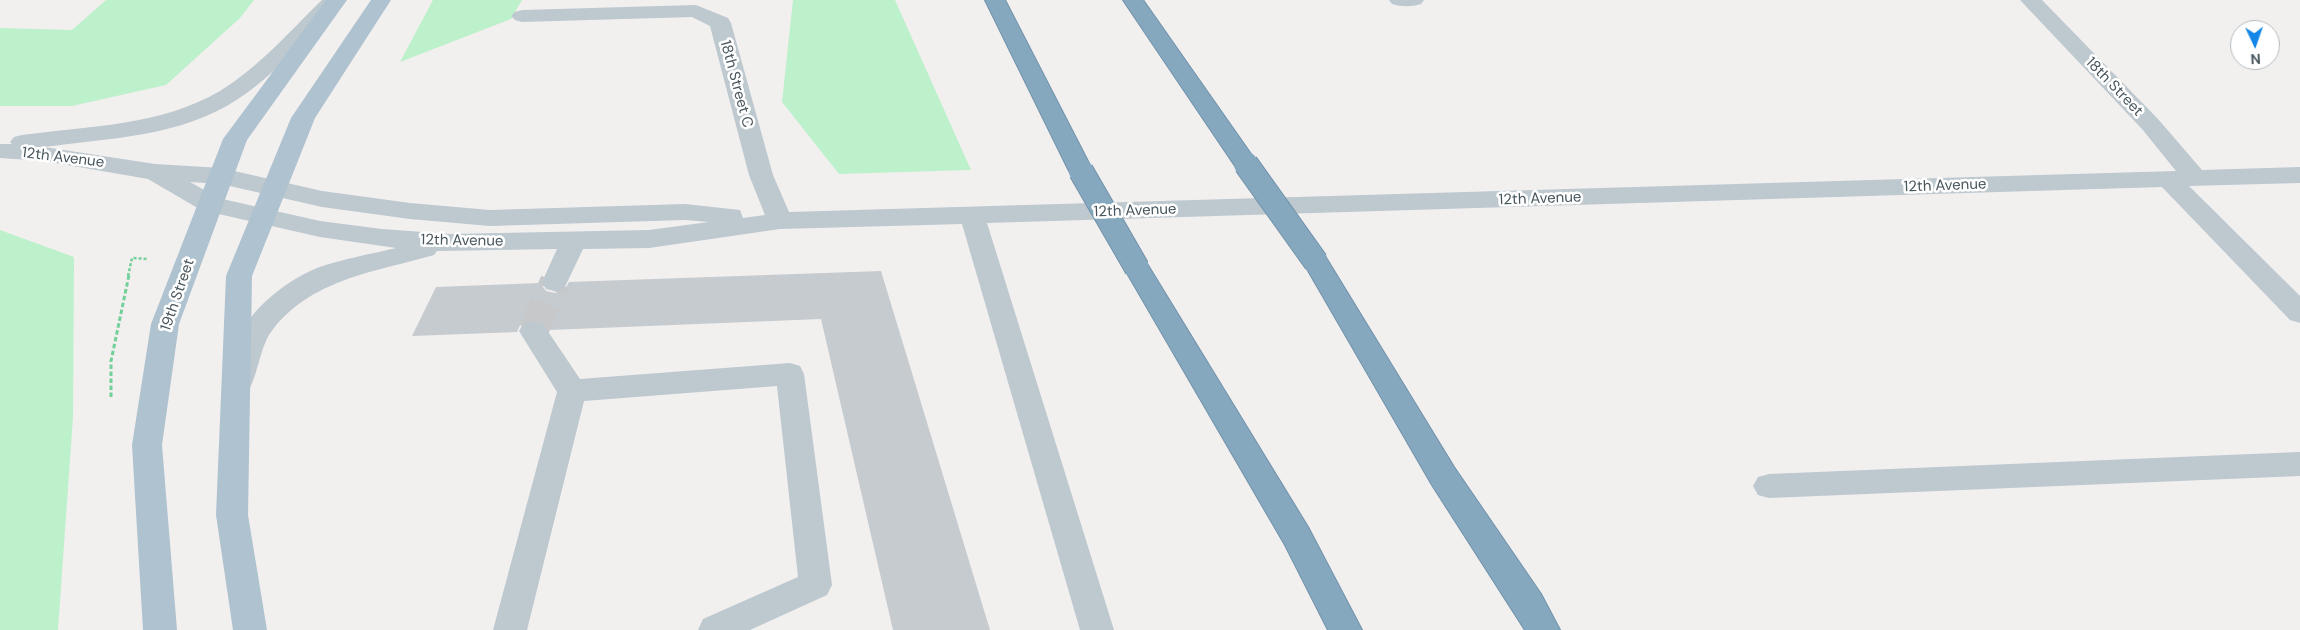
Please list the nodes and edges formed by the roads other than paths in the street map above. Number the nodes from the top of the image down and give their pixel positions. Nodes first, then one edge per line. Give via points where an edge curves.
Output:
1 (336, 0) edge
2 (381, 0) edge
3 (994, 0) edge
4 (1133, 0) edge
5 (1400, 0) edge
6 (1414, 0) edge
7 (2030, 0) edge
8 (522, 16) dead end
9 (0, 146) edge
10 (0, 151) edge
11 (155, 172) junction
12 (2300, 175) edge
13 (221, 176) junction
14 (2195, 178) junction
15 (2168, 179) junction
16 (273, 188) junction
17 (210, 204) junction
18 (972, 215) junction
19 (261, 216) junction
20 (780, 220) junction
21 (574, 241) junction
22 (450, 243) junction
23 (556, 282) tunnel mouth
24 (2300, 313) edge
25 (533, 331) dead end
26 (572, 391) junction
27 (234, 395) junction
28 (2300, 464) edge
29 (1769, 486) dead end
30 (160, 630) edge
31 (250, 630) edge
32 (510, 630) edge
33 (715, 630) edge
34 (1097, 630) edge
35 (1345, 630) edge
36 (1543, 630) edge

1 - 9 street via 251,78 229,95 200,109 180,117 110,133
1 - 13 main road, 19th Street via 235,139
2 - 16 main road via 303,118
3 - 35 highway, bridge via 1081,170 1297,536
4 - 36 highway, bridge via 1316,262 1444,476
5 - 6 street
7 - 14 street, 18th Street via 2150,124
8 - 20 street, 18th Street C via 696,11 720,23 761,175
10 - 11 street, 12th Avenue via 44,154
11 - 13 street, 12th Avenue
11 - 17 street, 12th Avenue
12 - 14 street, 12th Avenue
13 - 16 street, 12th Avenue
13 - 17 main road, 19th Street
14 - 15 street, 12th Avenue
15 - 18 street, 12th Avenue
15 - 24 street
16 - 19 main road
16 - 20 street, 12th Avenue via 322,199 490,218 685,212
17 - 19 street, 12th Avenue
17 - 30 main road, 19th Street via 165,324 147,445
18 - 20 street, 12th Avenue
18 - 34 street
19 - 22 street, 12th Avenue via 382,238
19 - 27 main road via 239,276
20 - 21 street, 12th Avenue via 649,238
21 - 22 street, 12th Avenue
21 - 23 street
22 - 27 street via 326,275 287,298 257,329
25 - 26 street
26 - 32 street
26 - 33 street via 790,374 815,585
27 - 31 main road via 232,515
28 - 29 street

